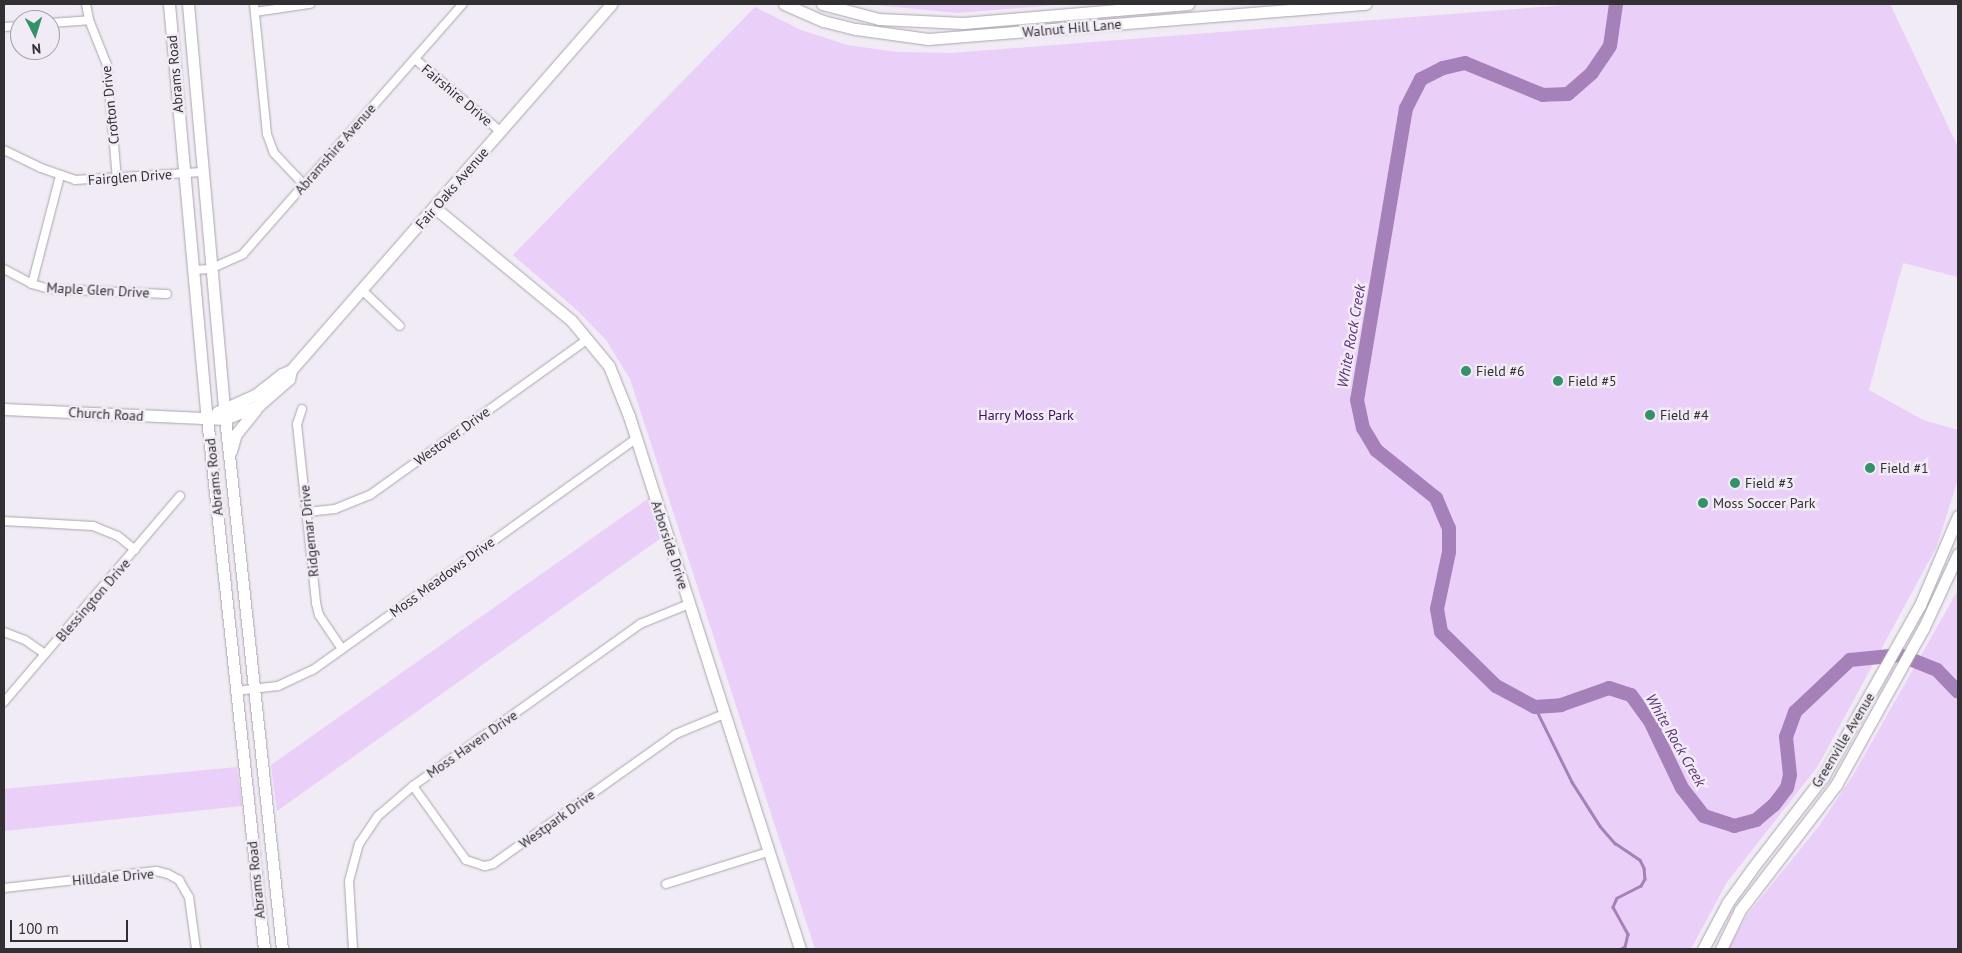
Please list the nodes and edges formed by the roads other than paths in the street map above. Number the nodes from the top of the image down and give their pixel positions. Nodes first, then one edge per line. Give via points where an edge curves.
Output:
1 (86, 4) edge
2 (169, 4) edge
3 (188, 4) edge
4 (254, 4) edge
5 (310, 4) edge
6 (463, 4) edge
7 (611, 4) edge
8 (784, 4) edge
9 (822, 4) edge
10 (1188, 4) edge
11 (1366, 4) edge
12 (255, 12) junction
13 (89, 20) junction
14 (60, 23) edge
15 (415, 59) junction
16 (500, 131) junction
17 (4, 150) edge
18 (202, 172) junction
19 (184, 174) junction
20 (60, 176) junction
21 (117, 179) junction
22 (304, 185) junction
23 (435, 208) junction
24 (4, 269) edge
25 (210, 269) junction
26 (193, 270) junction
27 (32, 284) junction
28 (362, 290) junction
29 (167, 294) dead end
30 (400, 326) dead end
31 (588, 339) junction
32 (291, 370) junction
33 (259, 405) junction
34 (302, 408) dead end
35 (4, 409) edge
36 (224, 414) junction
37 (207, 418) junction
38 (636, 439) junction
39 (229, 457) junction
40 (180, 496) dead end
41 (307, 512) junction
42 (1958, 519) edge
43 (4, 521) edge
44 (135, 550) junction
45 (1958, 554) edge
46 (689, 604) junction
47 (4, 632) edge
48 (342, 648) junction
49 (45, 654) junction
50 (255, 689) junction
51 (236, 691) junction
52 (4, 702) edge
53 (724, 714) junction
54 (412, 786) junction
55 (768, 852) junction
56 (666, 884) dead end
57 (4, 888) edge
58 (196, 949) edge
59 (264, 949) edge
60 (282, 949) edge
61 (353, 949) edge
62 (800, 949) edge
63 (1703, 949) edge
64 (1721, 949) edge

1 - 13 street, Crofton Drive
2 - 19 main road, Abrams Road
3 - 18 main road, Abrams Road
4 - 12 street
5 - 12 street
6 - 15 street, Abramshire Avenue
7 - 16 main road, Fair Oaks Avenue
8 - 11 main road, Walnut Hill Lane via 823,20 880,34 928,39
9 - 10 main road, Walnut Hill Lane via 879,18 963,23
12 - 22 street via 267,134 274,153
13 - 14 street
13 - 21 street, Crofton Drive via 107,65
15 - 16 street, Fairshire Drive
15 - 22 street, Abramshire Avenue
16 - 23 main road, Fair Oaks Avenue
17 - 20 street, Fairglen Drive
18 - 19 street, Fairglen Drive
18 - 25 main road, Abrams Road
19 - 21 street, Fairglen Drive
19 - 26 main road, Abrams Road
20 - 21 street, Fairglen Drive via 91,181
20 - 27 street
22 - 25 street, Abramshire Avenue via 243,254
23 - 28 main road, Fair Oaks Avenue
23 - 31 main road, Arborside Drive via 571,320
24 - 27 street, Maple Glen Drive
25 - 26 street, Abramshire Avenue
25 - 36 main road, Abrams Road
26 - 37 main road, Abrams Road
27 - 29 street, Maple Glen Drive via 50,289
28 - 30 street
28 - 32 main road, Fair Oaks Avenue
31 - 38 main road, Arborside Drive via 608,366
31 - 41 street, Westover Drive via 370,495 335,509
32 - 33 main road, Fair Oaks Avenue via 289,379
32 - 36 main road, Fair Oaks Avenue
33 - 36 main road, Fair Oaks Avenue
33 - 39 main road via 236,434
34 - 41 street, Ridgemar Drive via 297,424
35 - 37 main road, Church Road
36 - 37 main road, Fair Oaks Avenue
36 - 39 main road, Abrams Road
37 - 51 main road, Abrams Road
38 - 46 main road, Arborside Drive
38 - 48 street, Moss Meadows Drive
39 - 50 main road, Abrams Road
40 - 44 street, Blessington Drive
41 - 48 street, Ridgemar Drive via 319,616
42 - 63 main road, Greenville Avenue via 1933,578 1823,777 1728,902
43 - 44 street via 92,526 118,536
44 - 49 street, Blessington Drive
45 - 64 main road, Greenville Avenue via 1923,629 1826,800 1740,910
46 - 53 main road, Arborside Drive
46 - 54 street, Moss Haven Drive via 640,624
47 - 49 street via 25,640
48 - 50 street, Moss Meadows Drive via 295,680
49 - 52 street, Blessington Drive
50 - 51 street, Moss Meadows Drive
50 - 60 main road, Abrams Road
51 - 59 main road, Abrams Road
53 - 54 street, Westpark Drive via 676,734 493,864 485,866 466,860
53 - 55 main road, Arborside Drive
54 - 61 street, Moss Haven Drive via 378,816 356,850 349,881
55 - 56 street
55 - 62 main road, Arborside Drive
57 - 58 street, Hilldale Drive via 156,871 168,874 179,880 189,897

